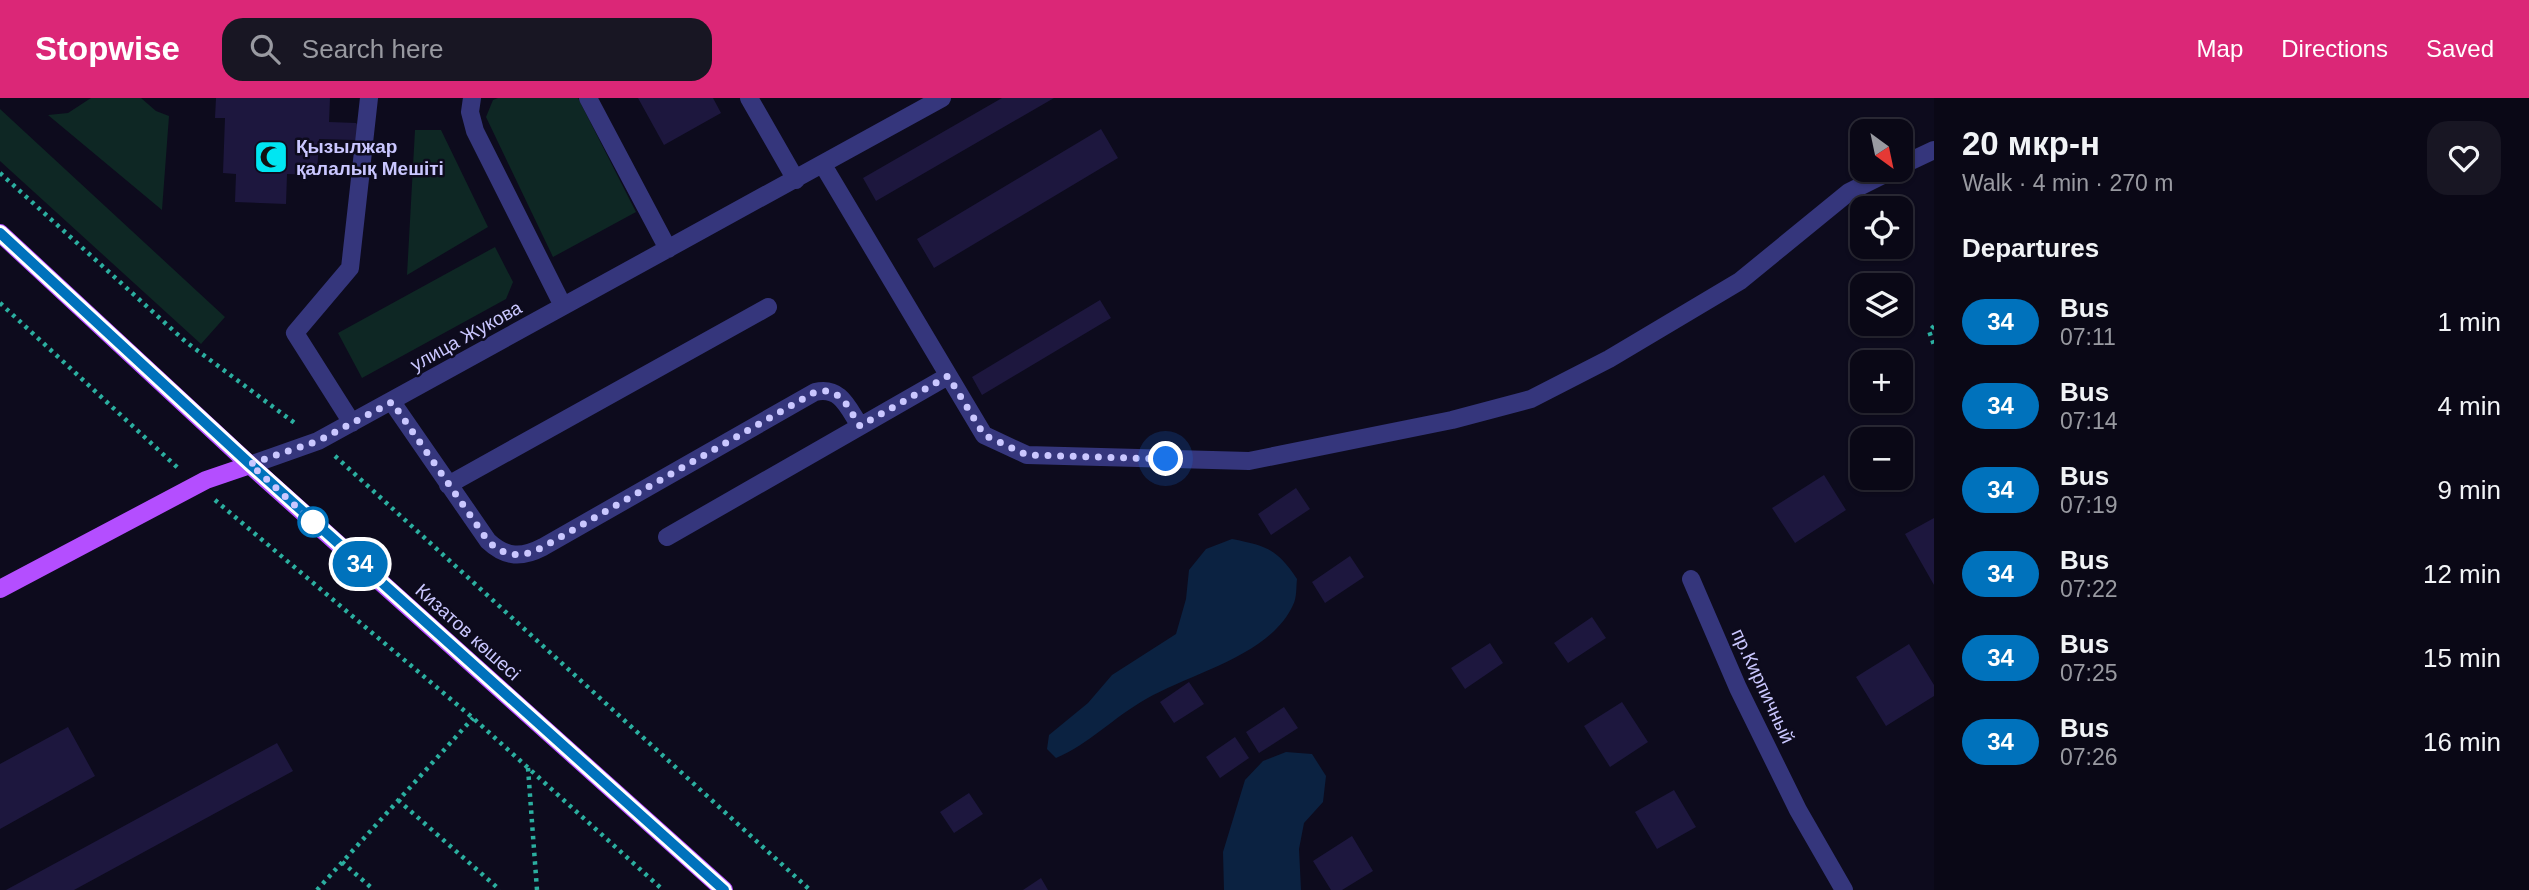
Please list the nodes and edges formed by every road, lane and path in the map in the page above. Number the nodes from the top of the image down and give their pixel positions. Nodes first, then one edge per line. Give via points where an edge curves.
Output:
1 (369, 98) edge
2 (472, 98) edge
3 (588, 98) edge
4 (749, 98) edge
5 (942, 98) edge
6 (1934, 150) edge
7 (1913, 160) edge
8 (823, 165) junction
9 (0, 173) edge
10 (796, 180) junction
11 (1869, 182) edge
12 (0, 233) edge
13 (668, 249) junction
14 (0, 303) edge
15 (563, 306) junction
16 (768, 307) dead end
17 (1934, 326) edge
18 (1934, 345) edge
19 (948, 376) junction
20 (392, 402) junction
21 (352, 423) junction
22 (860, 426) junction
23 (318, 441) junction
24 (250, 464) junction
25 (196, 485) junction
26 (448, 485) junction
27 (667, 537) dead end
28 (1691, 579) dead end
29 (0, 589) edge
30 (473, 718) junction
31 (528, 767) junction
32 (398, 800) junction
33 (342, 862) junction
34 (317, 890) edge
35 (374, 890) edge
36 (500, 890) edge
37 (537, 890) edge
38 (663, 890) edge
39 (724, 890) edge
40 (810, 890) edge
41 (1844, 890) edge

1 - 21 street via 350,268 295,333
2 - 15 street via 475,131
3 - 13 street
4 - 10 street
5 - 8 street, улица Жукова
6 - 7 street
8 - 10 street, улица Жукова
8 - 19 street
9 - 23 path via 186,342
10 - 13 street, улица Жукова
11 - 19 street via 1849,192 1740,281 1609,359 1531,399 1452,419 1249,461 1027,455 984,435
12 - 24 main road, Кизатов көшесі
13 - 15 street, улица Жукова
14 - 25 path
15 - 20 street, улица Жукова
16 - 26 street
17 - 18 path via 1929,331
19 - 22 street
20 - 21 street, улица Жукова
20 - 26 street
21 - 23 street, улица Жукова
22 - 26 street via 834,392 815,392 543,547 518,556 498,550 488,541
22 - 27 street
23 - 24 street, улица Жукова
23 - 40 path
24 - 25 main road, улица Жукова
24 - 39 main road, Кизатов көшесі
25 - 29 main road, улица Жукова
25 - 30 path
28 - 41 street, пр.Кирпичный via 1798,810
30 - 31 path
30 - 32 path
31 - 37 path
31 - 38 path
32 - 33 path
32 - 36 path
33 - 34 path
33 - 35 path

